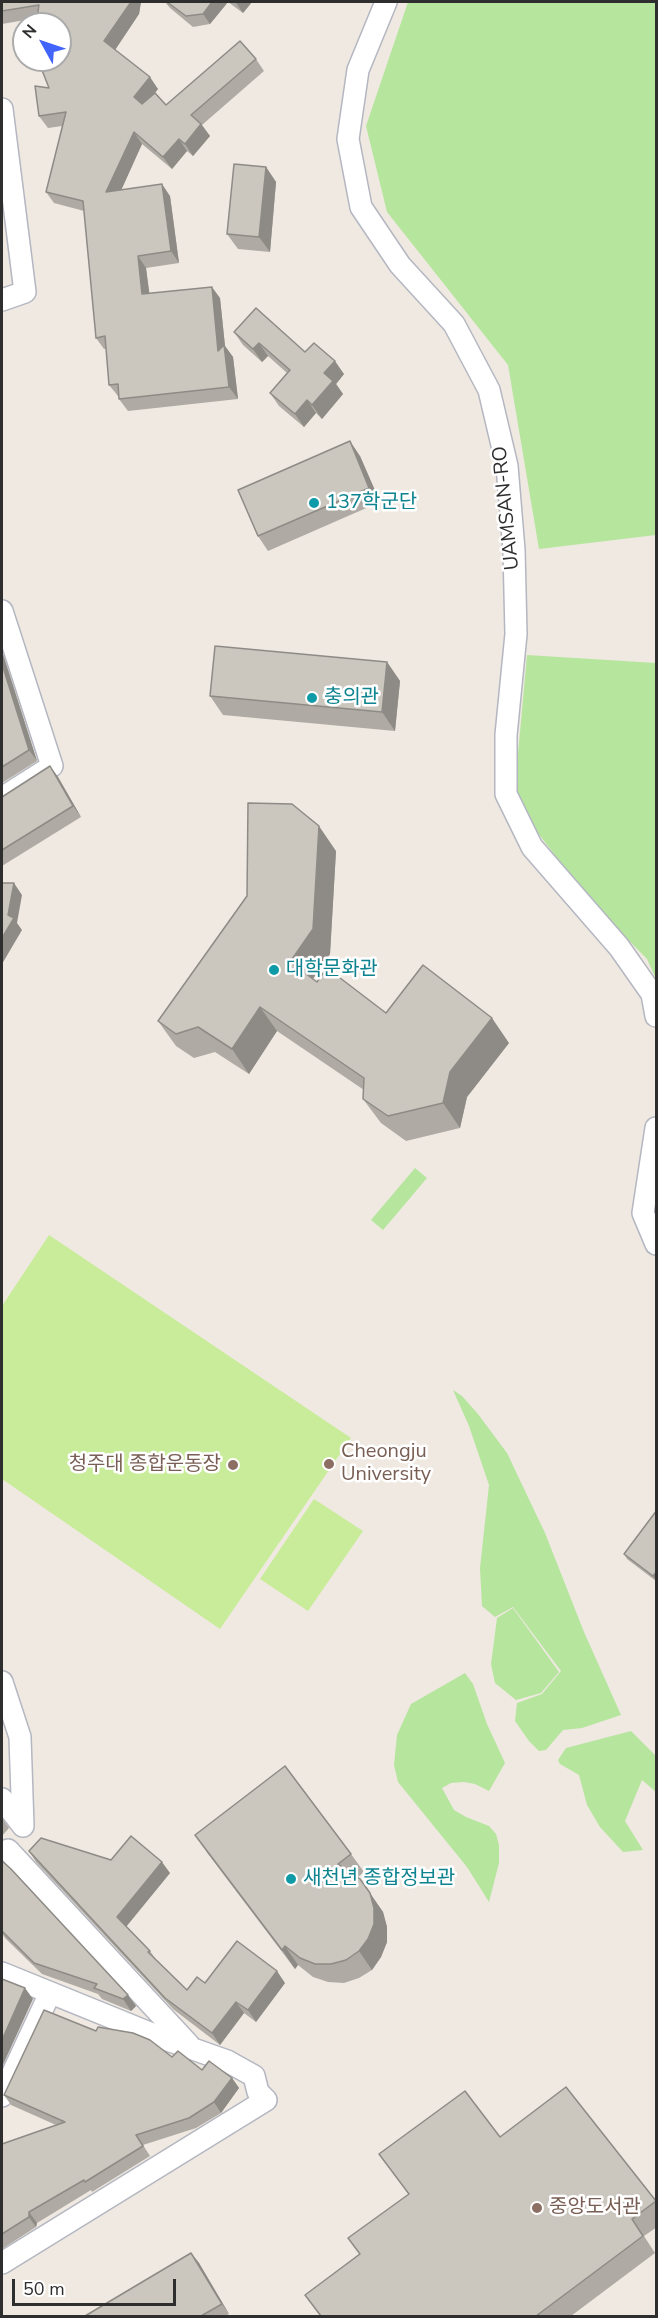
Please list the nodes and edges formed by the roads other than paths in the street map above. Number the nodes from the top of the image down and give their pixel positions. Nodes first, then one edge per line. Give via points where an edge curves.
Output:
1 (386, 2) edge
2 (2, 109) edge
3 (2, 300) edge
4 (2, 611) edge
5 (2, 798) edge
6 (657, 1016) edge
7 (657, 1128) edge
8 (657, 1244) edge
9 (2, 1682) edge
10 (2, 1799) edge
11 (23, 1826) junction
12 (4, 1855) edge
13 (2, 1973) edge
14 (50, 1993) junction
15 (192, 2049) junction
16 (2, 2096) edge
17 (2, 2263) edge

1 - 6 street, UAMSAN-RO via 358,70 348,139 361,207 400,265 454,324 489,390 507,466 514,550 516,634 506,735 506,794 532,847 619,947 651,994
2 - 3 street via 25,292
4 - 5 street via 52,766
7 - 8 street via 643,1213
9 - 11 street via 20,1737
10 - 11 street
11 - 12 street
12 - 15 street
13 - 14 street
14 - 15 street
14 - 16 street
15 - 17 street via 254,2076 258,2092 266,2100

